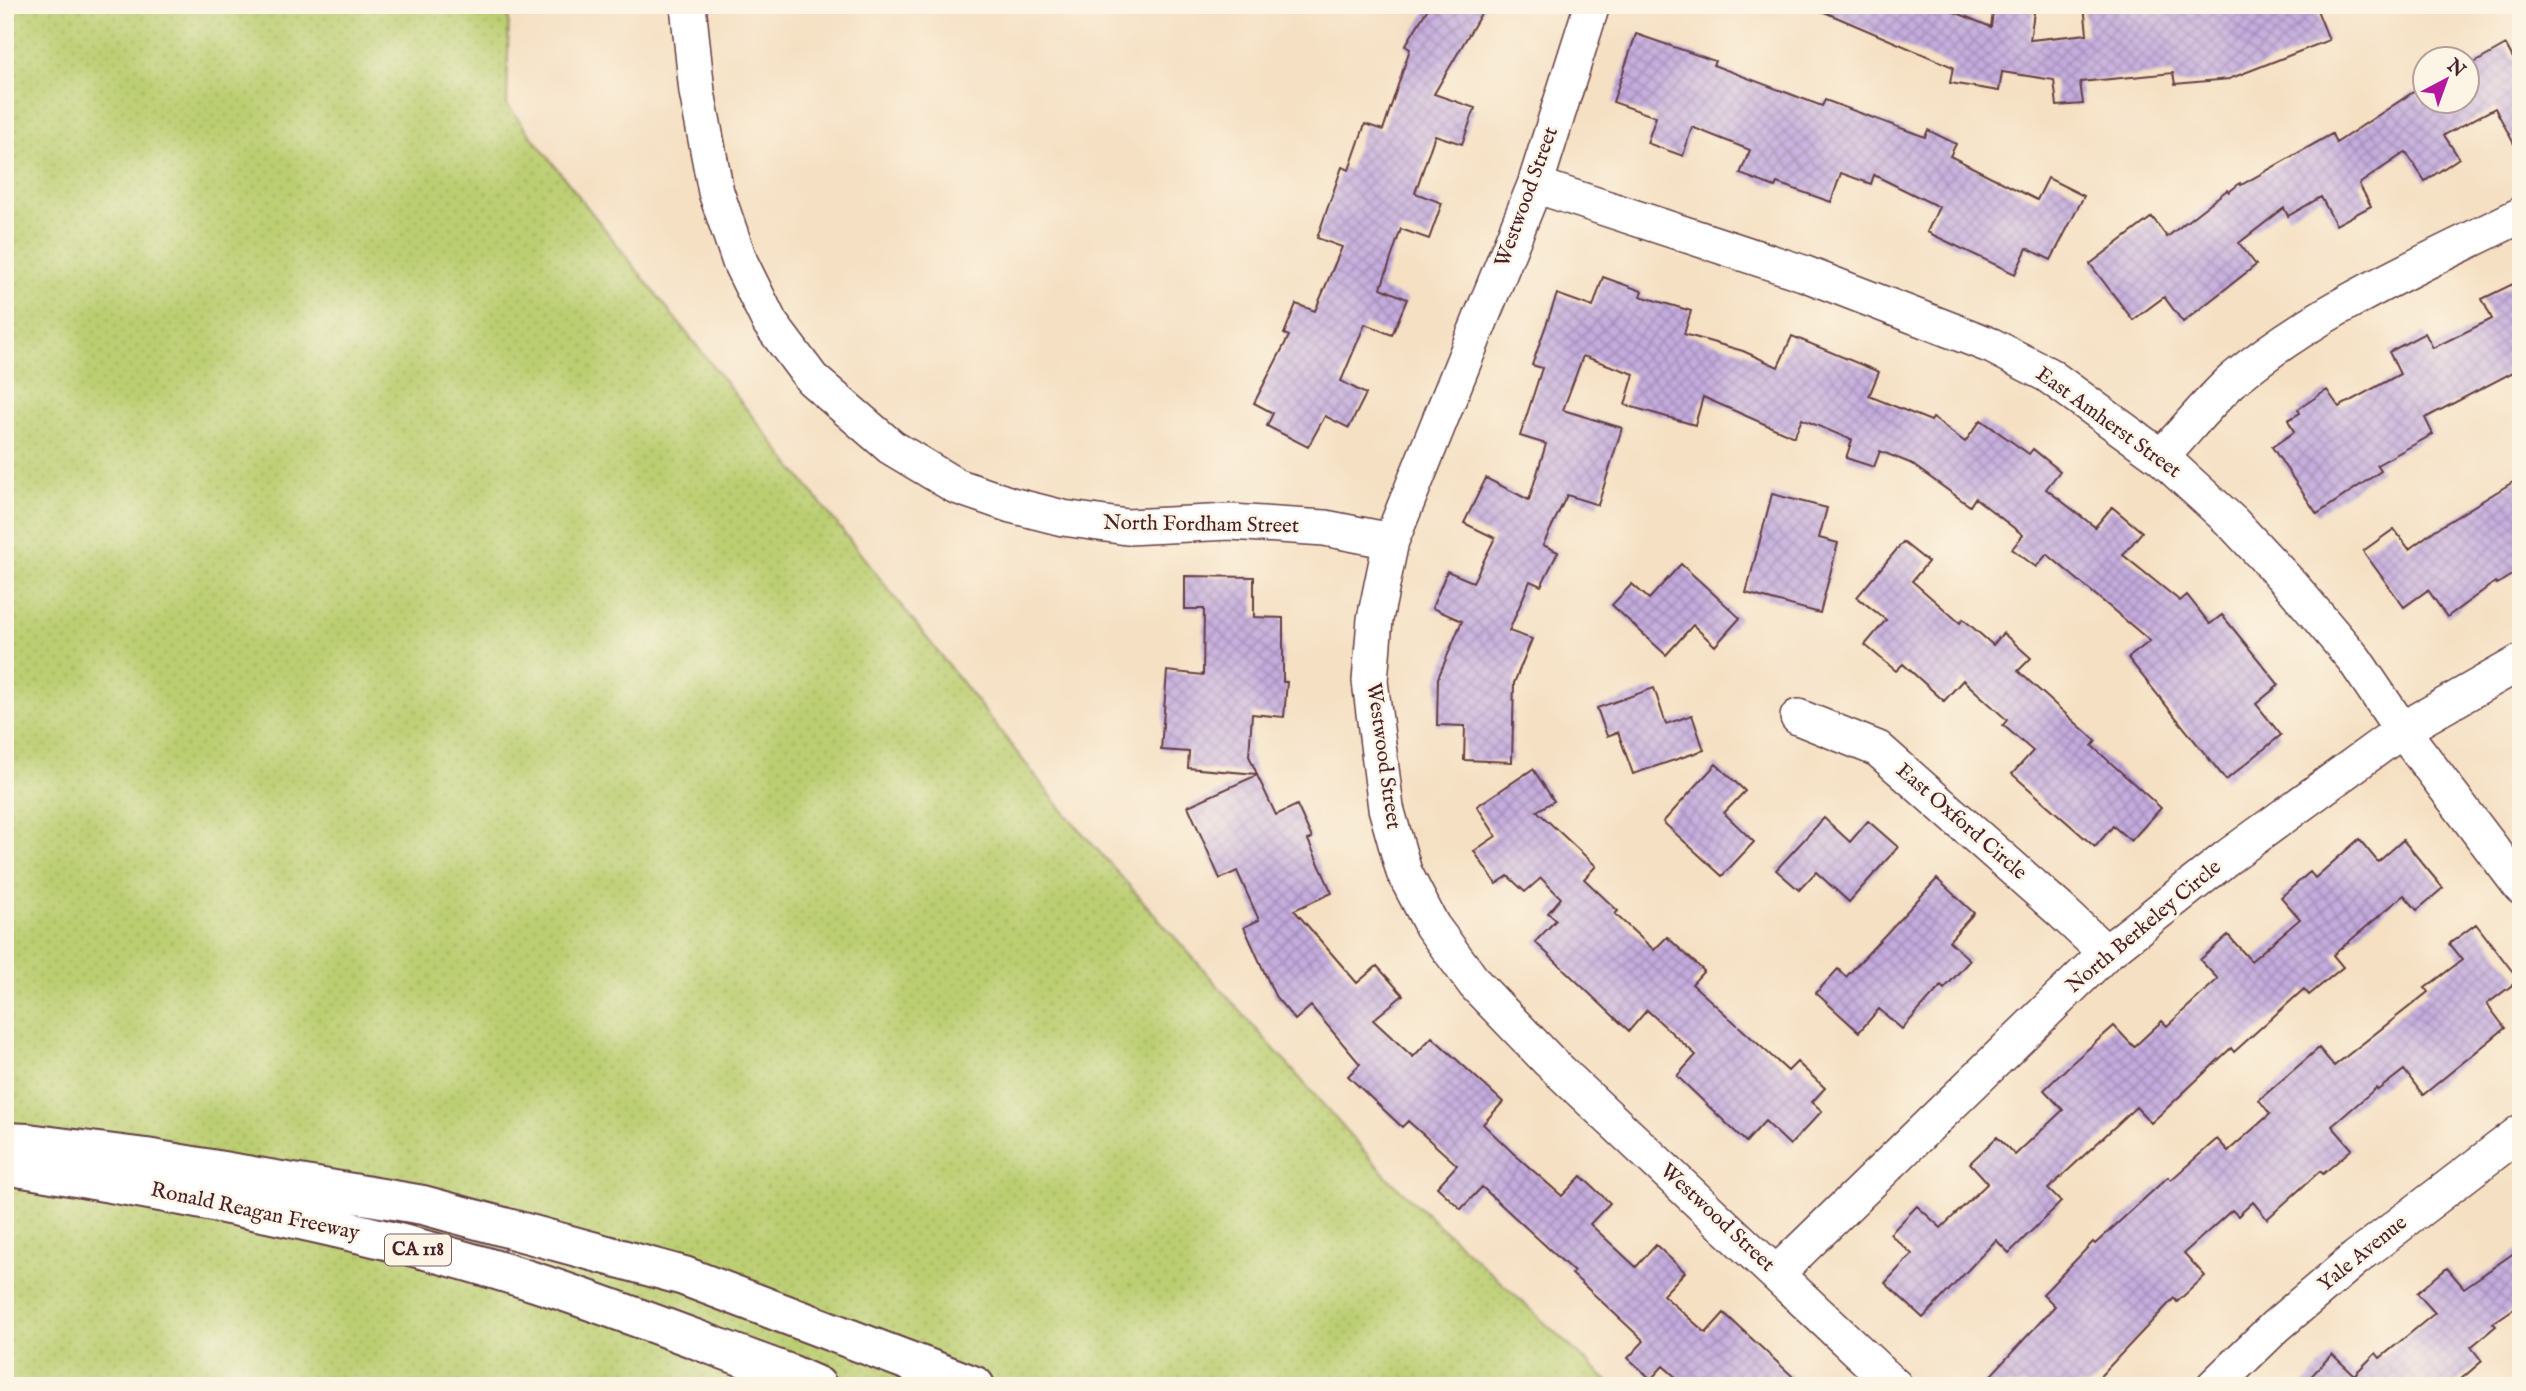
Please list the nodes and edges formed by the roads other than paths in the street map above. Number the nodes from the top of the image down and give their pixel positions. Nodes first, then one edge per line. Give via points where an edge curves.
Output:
1 (688, 5) edge
2 (1592, 5) edge
3 (1535, 185) junction
4 (2521, 215) edge
5 (2161, 457) junction
6 (1391, 541) junction
7 (2521, 662) edge
8 (1798, 718) dead end
9 (2402, 730) junction
10 (2521, 887) edge
11 (2106, 953) junction
12 (2521, 1132) edge
13 (5, 1142) edge
14 (5, 1166) edge
15 (1777, 1273) junction
16 (817, 1386) edge
17 (975, 1386) edge
18 (1895, 1386) edge
19 (2214, 1386) edge

1 - 6 street, North Fordham Street via 697,92 716,192 740,262 770,323 812,379 891,447 956,486 1063,518 1128,527 1230,522 1325,528
2 - 3 street, Westwood Street
3 - 5 street, East Amherst Street via 1803,273 1993,346 2048,374
3 - 6 street, Westwood Street
4 - 5 street via 2361,295 2301,331 2233,380
5 - 9 street, East Amherst Street via 2292,586 2354,659
6 - 15 street, Westwood Street via 1375,619 1370,681 1386,808 1404,872 1432,926 1475,984 1549,1061
7 - 9 street, North Berkeley Circle
8 - 11 street, East Oxford Circle via 1878,749
9 - 10 street, East Amherst Street
9 - 11 street, North Berkeley Circle
11 - 15 street, North Berkeley Circle
12 - 19 street, Yale Avenue via 2356,1258
13 - 17 highway via 146,1158 423,1206 684,1276
14 - 16 highway, Ronald Reagan Freeway / CA 118 via 150,1189 385,1240 531,1281
15 - 18 street, Westwood Street

